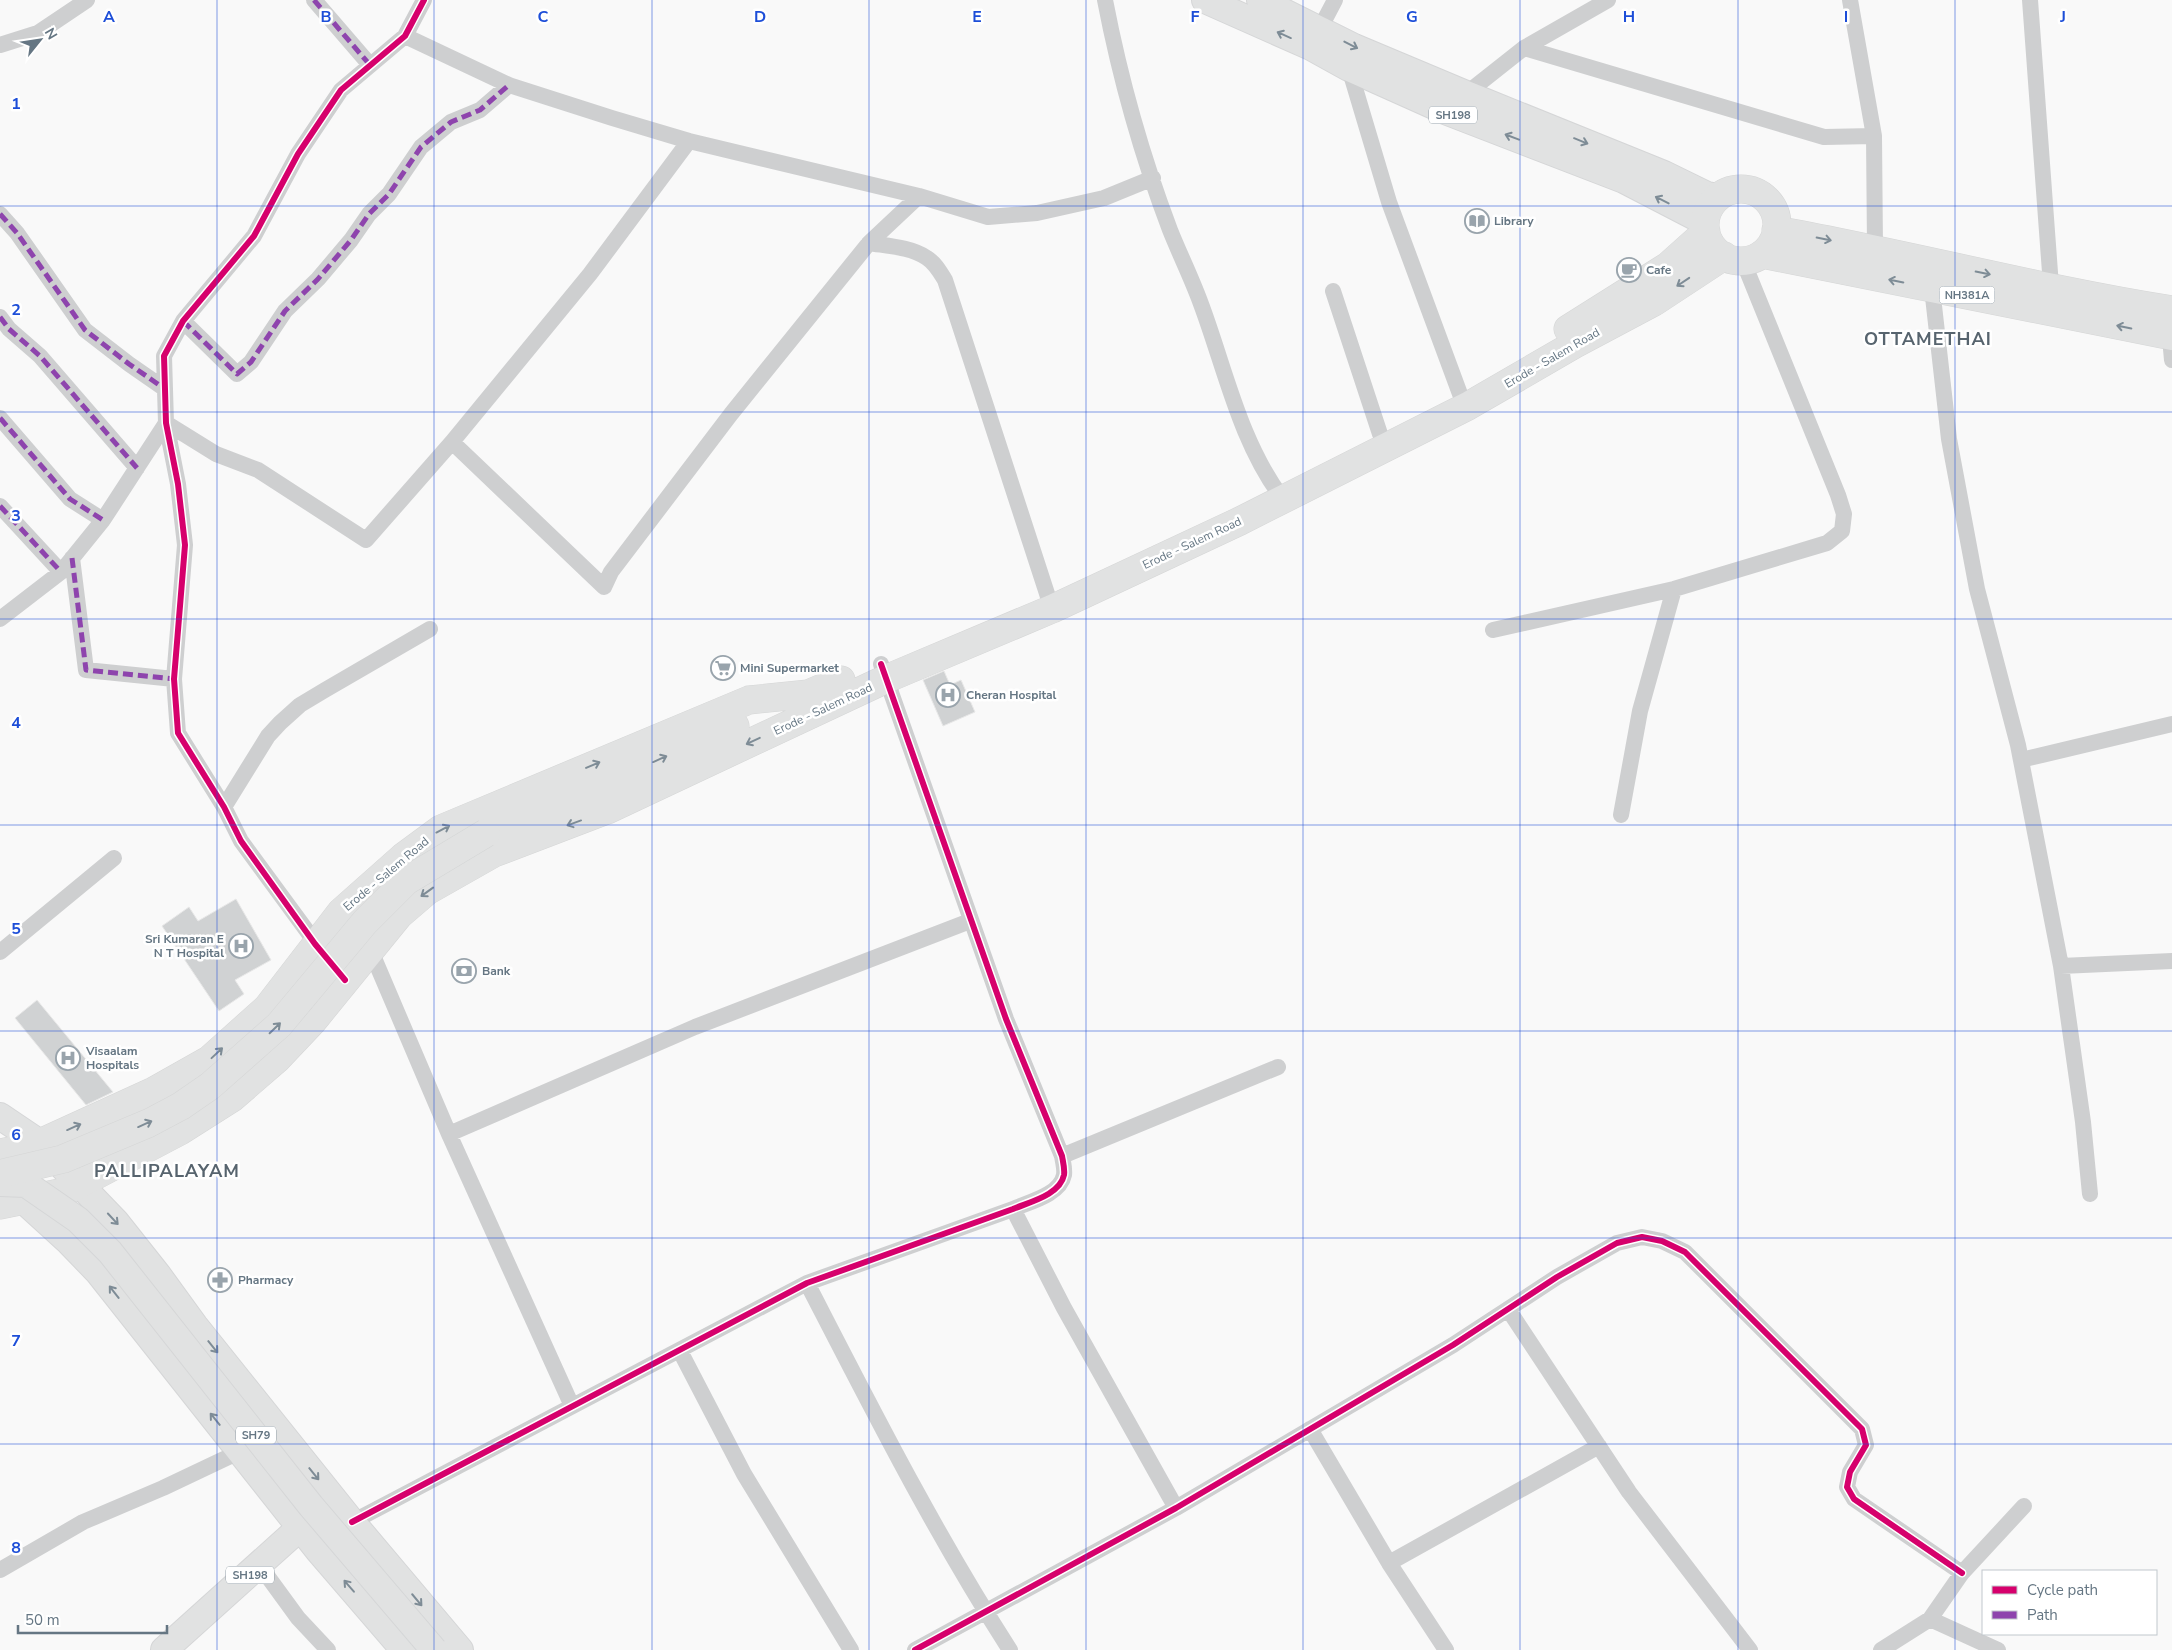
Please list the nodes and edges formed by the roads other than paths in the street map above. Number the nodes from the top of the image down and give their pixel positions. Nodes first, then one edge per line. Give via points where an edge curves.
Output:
1 (88, 0) edge
2 (314, 0) edge
3 (424, 0) edge
4 (1105, 0) edge
5 (1204, 0) edge
6 (1260, 0) edge
7 (1335, 0) edge
8 (1608, 0) edge
9 (1850, 0) edge
10 (2030, 0) edge
11 (406, 36) junction
12 (1316, 38) junction
13 (0, 45) edge
14 (1524, 48) junction
15 (370, 65) junction
16 (1349, 68) junction
17 (509, 85) junction
18 (1466, 94) junction
19 (1445, 111) junction
20 (1874, 136) junction
21 (689, 141) junction
22 (1153, 178) junction
23 (920, 196) junction
24 (1718, 197) junction
25 (0, 214) edge
26 (1706, 227) junction
27 (1776, 230) junction
28 (868, 243) junction
29 (1875, 248) junction
30 (1743, 257) junction
31 (2052, 286) junction
32 (1932, 288) junction
33 (1333, 291) dead end
34 (0, 318) edge
35 (183, 321) junction
36 (2171, 330) edge
37 (165, 389) junction
38 (1460, 394) junction
39 (0, 418) edge
40 (166, 423) junction
41 (1380, 434) junction
42 (452, 442) junction
43 (136, 468) junction
44 (1278, 492) junction
45 (0, 506) edge
46 (103, 520) junction
47 (72, 558) junction
48 (61, 572) junction
49 (1674, 589) junction
50 (1050, 602) junction
51 (0, 619) edge
52 (430, 629) dead end
53 (1493, 630) dead end
54 (884, 671) junction
55 (174, 679) junction
56 (808, 694) junction
57 (2172, 724) edge
58 (2021, 760) junction
59 (224, 807) junction
60 (1621, 815) dead end
61 (114, 858) dead end
62 (341, 912) junction
63 (970, 920) junction
64 (315, 944) junction
65 (371, 948) junction
66 (0, 952) edge
67 (2172, 961) edge
68 (2062, 966) junction
69 (345, 980) junction
70 (1278, 1067) dead end
71 (0, 1116) edge
72 (449, 1134) junction
73 (40, 1143) junction
74 (1062, 1156) junction
75 (1, 1158) edge
76 (0, 1183) edge
77 (78, 1185) junction
78 (2090, 1194) dead end
79 (12, 1202) edge
80 (1013, 1209) junction
81 (807, 1283) junction
82 (1508, 1308) junction
83 (680, 1351) junction
84 (572, 1406) junction
85 (1310, 1429) junction
86 (1599, 1446) junction
87 (240, 1451) junction
88 (333, 1498) junction
89 (2024, 1506) dead end
90 (1176, 1508) junction
91 (352, 1522) junction
92 (300, 1528) junction
93 (1389, 1563) junction
94 (260, 1566) junction
95 (0, 1570) edge
96 (1962, 1572) junction
97 (985, 1611) junction
98 (1930, 1619) junction
99 (164, 1650) edge
100 (328, 1650) edge
101 (404, 1650) edge
102 (434, 1650) edge
103 (460, 1650) edge
104 (851, 1650) edge
105 (915, 1650) edge
106 (1010, 1650) edge
107 (1446, 1650) edge
108 (1750, 1650) edge
109 (1881, 1650) edge
110 (1998, 1650) edge

1 - 13 street via 38,34
2 - 15 street
3 - 11 street
4 - 22 street via 1125,90
12 -> 5 main road, SH198
6 - 12 main road, SH198
7 - 12 street
8 - 14 street
9 - 20 street
10 - 31 street
11 - 15 street
11 - 17 street
12 - 16 main road, SH198
12 -> 18 main road, SH198 via 1354,47
14 - 18 street
14 - 20 street via 1824,137
15 - 35 street via 340,90 298,154 254,236
16 - 19 main road, SH198
16 - 38 street via 1390,202
17 - 21 street
17 - 35 street via 480,110 451,122 421,147 389,194 368,214 318,279 285,311 251,362 237,374
18 - 19 street
18 -> 24 main road, SH198
26 -> 19 main road, SH198 via 1624,180
20 - 29 street
21 - 23 street
21 - 42 street via 590,274
22 - 23 street via 1104,198 1037,213 988,217
22 - 44 street via 1201,303 1240,420
23 - 28 street
24 - 26 highway via 1709,208
24 - 27 highway via 1735,189 1762,195 1774,210
25 - 37 street via 85,330
26 - 30 highway via 1716,250
26 - 38 highway, Erode - Salem Road via 1668,266
27 -> 29 highway, NH381A
27 - 30 highway via 1770,247
28 - 42 street via 731,414 611,572 604,588
28 - 50 street via 928,258 945,280
29 -> 31 highway, NH381A
32 -> 30 highway, NH381A
30 -> 44 highway, Erode - Salem Road via 1575,344 1468,406
30 - 49 street via 1838,496 1844,514 1842,531 1828,543
31 - 36 highway, NH381A
36 -> 32 highway, NH381A
32 - 58 street via 1949,439 1977,589
33 - 41 street
34 - 43 street via 40,356
35 - 37 street via 164,356
37 - 40 street
38 - 41 highway, Erode - Salem Road
39 - 46 street via 70,499
40 - 42 street via 216,454 258,470 366,540
40 - 43 street
40 - 55 street via 185,545
41 - 44 highway, Erode - Salem Road
43 - 46 street
44 - 50 highway, Erode - Salem Road
45 - 48 street
46 - 47 street
47 - 48 street
47 - 55 street via 86,670
48 - 51 street
49 - 53 street
49 - 60 street via 1640,711
50 - 54 highway, Erode - Salem Road
52 - 59 street via 300,705 268,736
54 - 56 highway, Erode - Salem Road
54 - 63 street
54 -> 65 highway, Erode - Salem Road via 607,810 494,853 426,891 399,915
55 - 59 street via 178,733
62 -> 56 highway, Erode - Salem Road via 402,857 441,829 749,700
75 -> 56 highway, bridge via 63,1159 181,1106 210,1086 279,1025 365,922 406,881 486,833
57 - 58 street
58 - 68 street
59 - 64 street via 241,841
61 - 66 street
62 - 64 highway, Erode - Salem Road
62 - 65 street
63 - 72 street via 695,1027
63 - 74 street via 1006,1020
64 - 69 street
73 -> 64 highway, Erode - Salem Road via 154,1091 209,1060 267,1008
65 - 69 highway, Erode - Salem Road
65 - 72 street
67 - 68 street
68 - 78 street
69 - 77 highway, Erode - Salem Road via 277,1059 232,1098 180,1131
70 - 74 street
71 - 73 main road
72 - 84 street
73 - 75 highway, Erode - Salem Road
73 - 77 main road
74 - 80 street via 1062,1181 1046,1195
75 - 79 main road
76 - 102 main road, SH79, bridge via 26,1184 78,1220 110,1252 311,1506
77 - 79 highway, Erode - Salem Road via 64,1192
77 -> 88 main road via 122,1230
87 -> 79 main road via 98,1272 69,1242
80 - 81 street
80 - 90 street via 1064,1308
81 - 83 street
81 - 97 street via 900,1464
82 - 85 street via 1453,1345
82 - 86 street
82 - 96 street via 1617,1243 1642,1236 1685,1252 1862,1429 1866,1445 1850,1472 1846,1487 1854,1499
83 - 84 street
83 - 104 street via 744,1474
84 - 91 street
85 - 90 street
85 - 93 street
86 - 93 street
86 - 108 street via 1629,1492
87 - 92 main road
87 - 95 street via 83,1522
88 - 91 main road
88 - 92 main road, SH198
89 - 96 street
90 - 97 street
91 -> 103 main road
92 - 94 main road, SH198
101 -> 92 main road
93 - 107 street
94 - 99 main road, SH198
94 - 100 street via 298,1618
96 - 98 street
97 - 105 street
97 - 106 street
98 - 109 street
98 - 110 street

